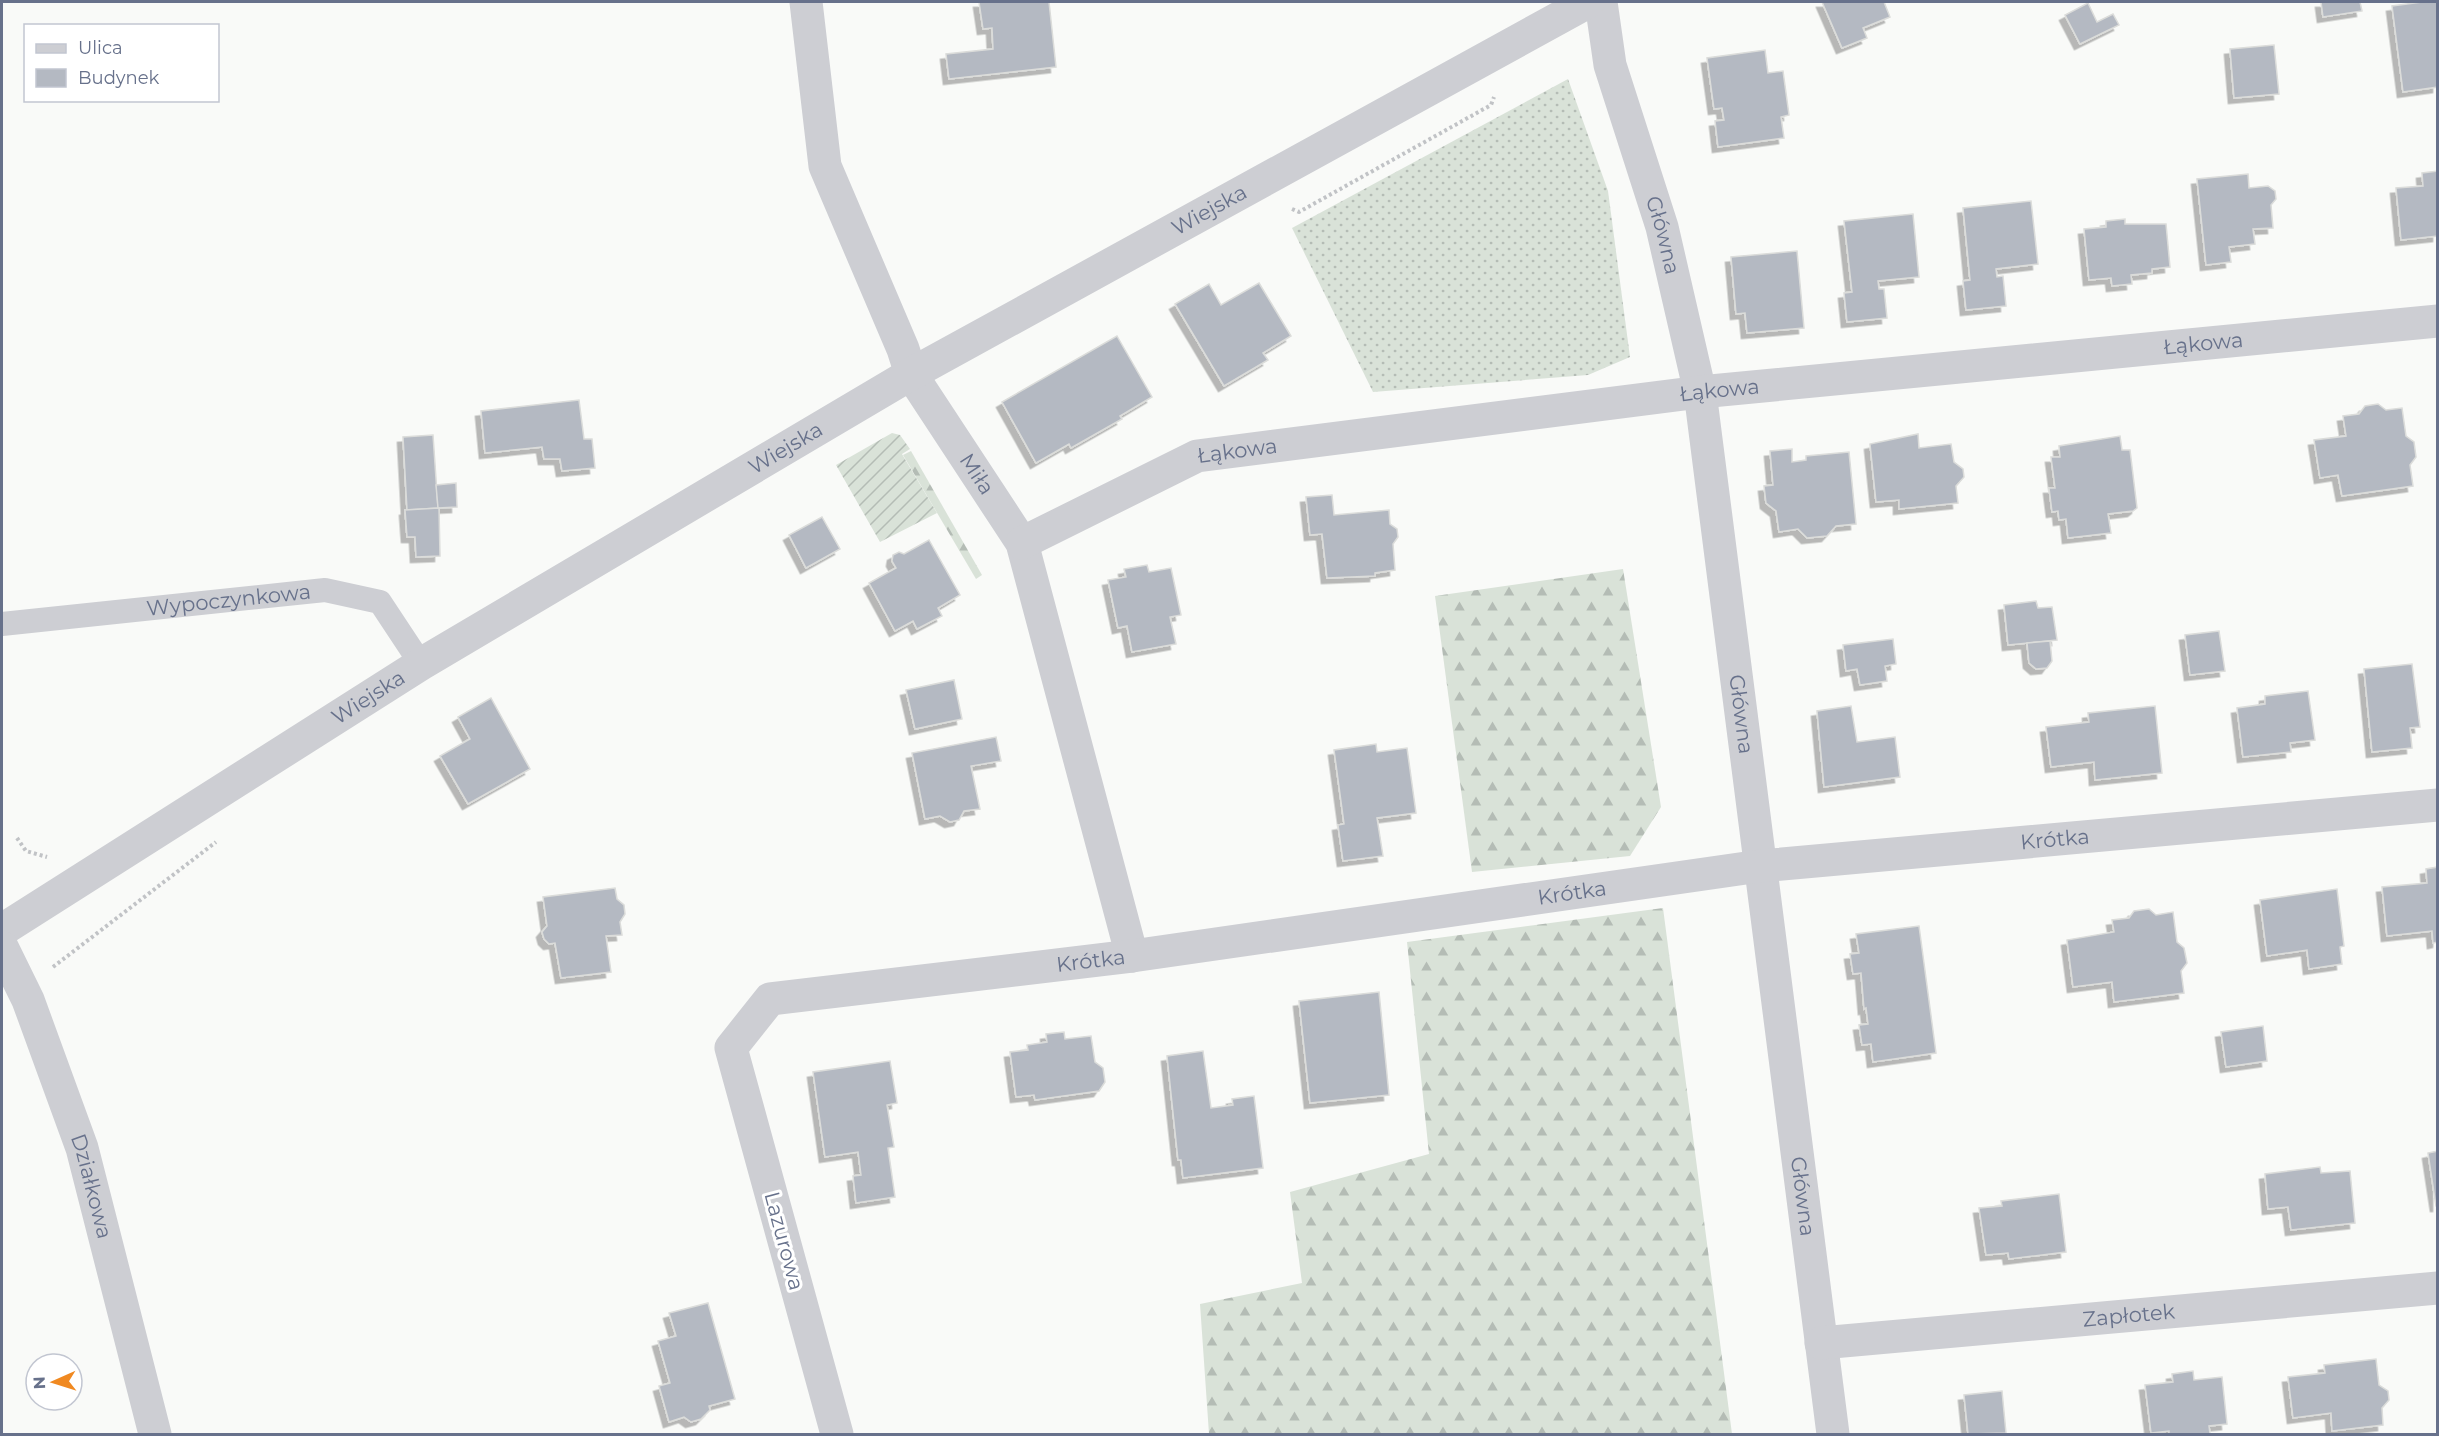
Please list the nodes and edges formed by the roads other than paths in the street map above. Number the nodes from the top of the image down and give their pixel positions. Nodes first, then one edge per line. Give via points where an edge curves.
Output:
1 (806, 2) edge
2 (1588, 2) edge
3 (1601, 2) edge
4 (2438, 321) edge
5 (911, 374) junction
6 (1700, 392) junction
7 (1022, 543) junction
8 (2, 624) edge
9 (421, 664) junction
10 (2438, 805) edge
11 (1760, 866) junction
12 (2, 930) edge
13 (2, 947) edge
14 (1132, 956) junction
15 (731, 1048) joint
16 (2438, 1288) edge
17 (1821, 1343) junction
18 (155, 1434) edge
19 (837, 1434) edge
20 (1833, 1434) edge

1 - 5 street, Miła via 825,166
2 - 5 street, Wiejska
3 - 6 street, Główna via 1610,64 1662,228
4 - 6 street, Łąkowa
5 - 7 street, Miła
5 - 9 street, Wiejska
6 - 7 street, Łąkowa via 1197,456
6 - 11 street, Główna
7 - 14 street, Miła
8 - 9 lane, Wypoczynkowa via 325,590 380,602
9 - 12 street, Wiejska
10 - 11 street, Krótka
11 - 14 street, Krótka
11 - 17 street, Główna
13 - 18 street, Działkowa via 27,1000 82,1148
14 - 15 street, Krótka via 770,999
15 - 19 street, Lazurowa
16 - 17 street, Zapłotek
17 - 20 street, Główna

